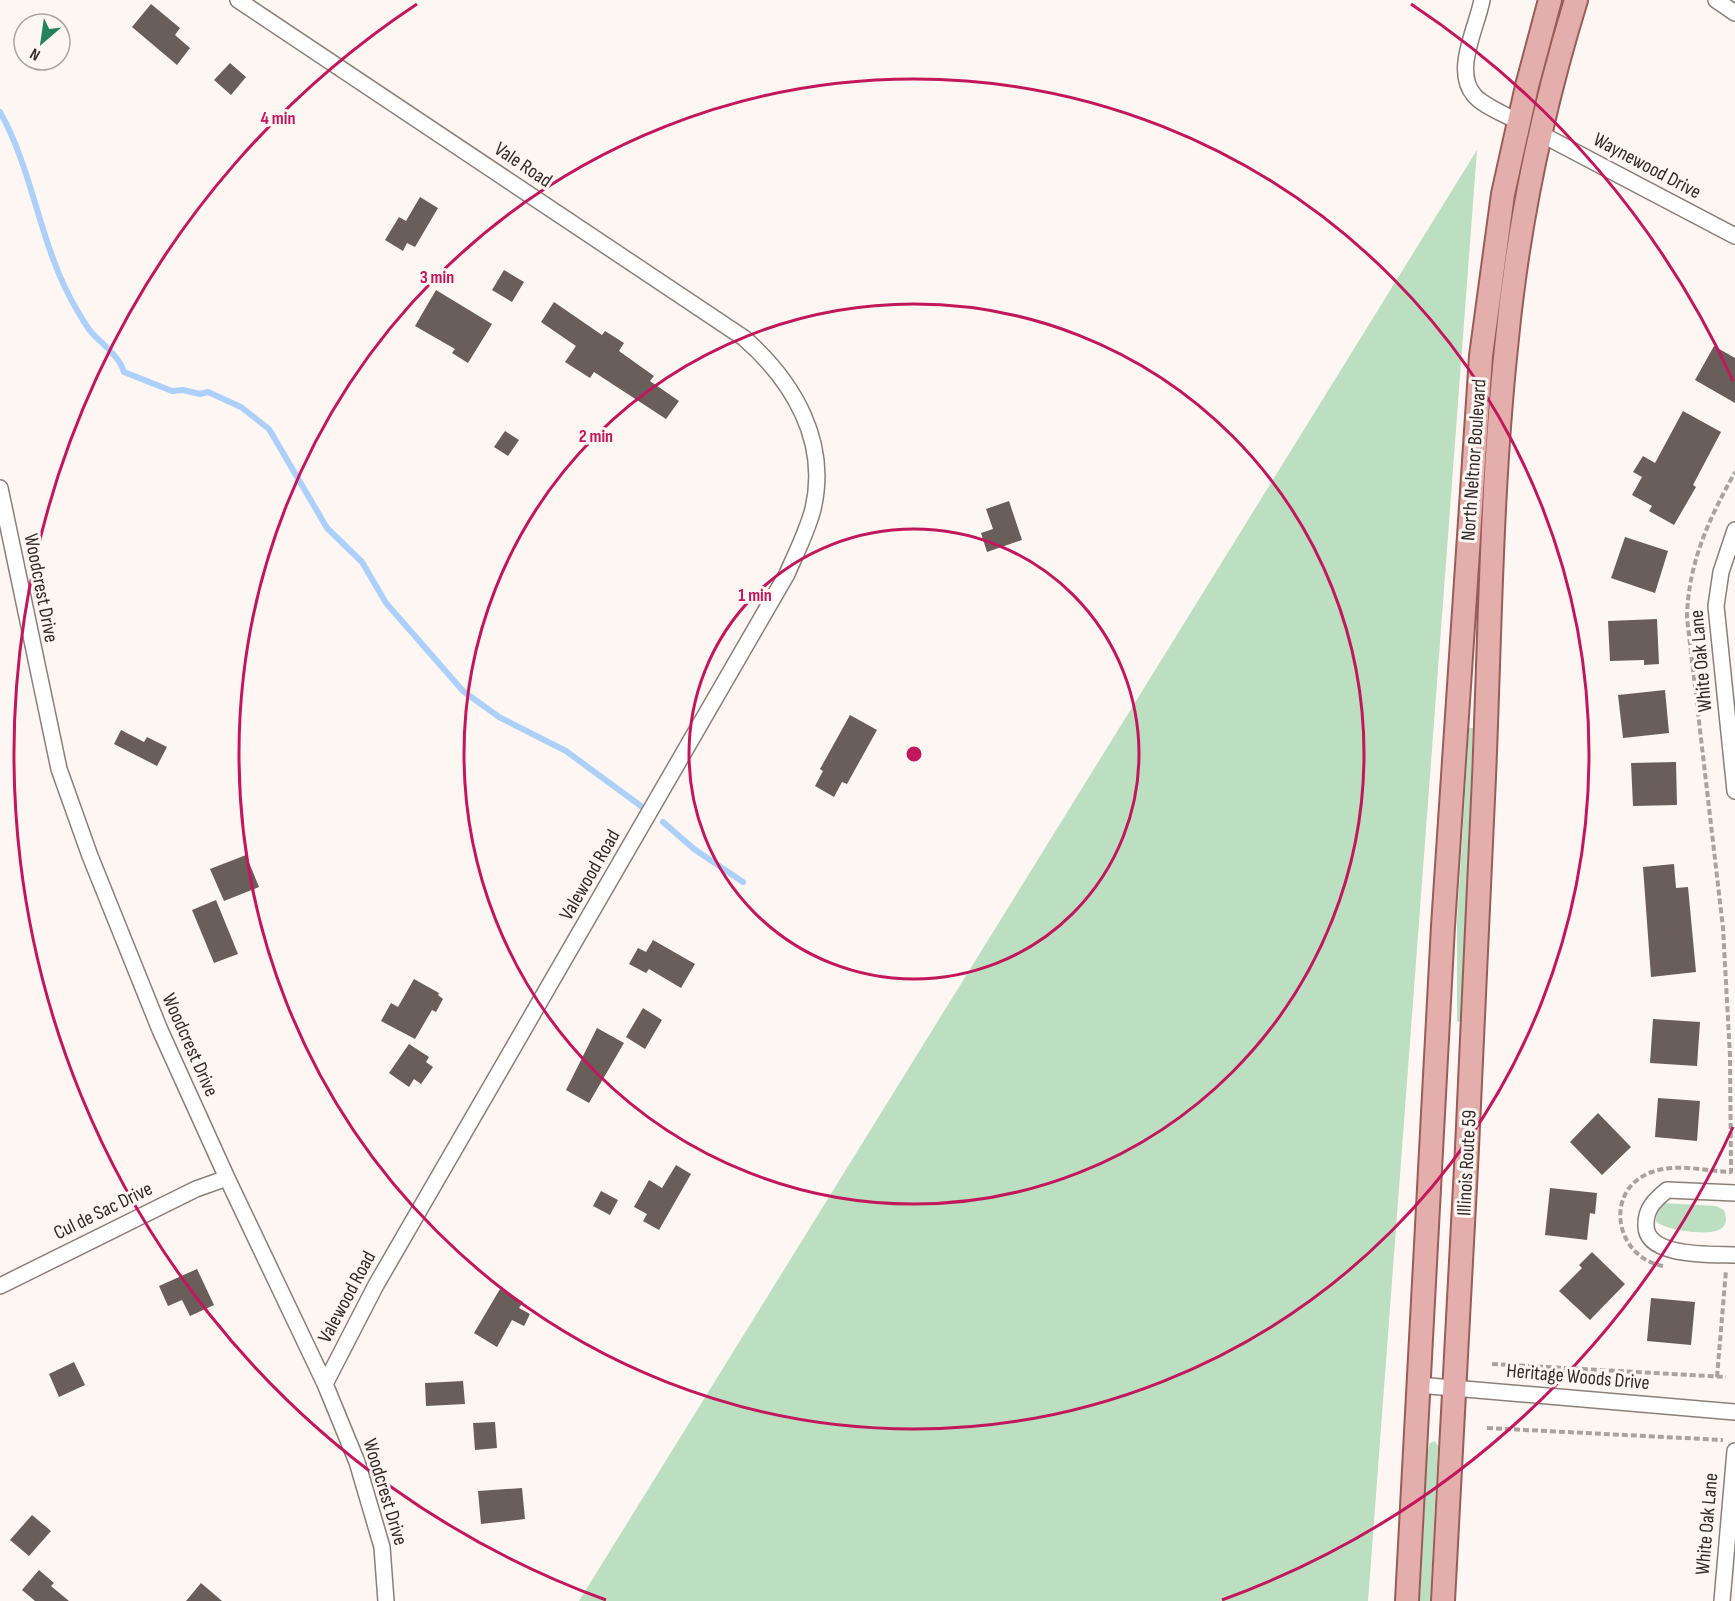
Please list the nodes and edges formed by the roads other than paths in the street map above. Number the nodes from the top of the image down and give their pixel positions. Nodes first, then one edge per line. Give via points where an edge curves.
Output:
1 (238, 0) edge
2 (1482, 0) edge
3 (1550, 0) edge
4 (1576, 0) edge
5 (1716, 0) edge
6 (1735, 13) edge
7 (1518, 122) junction
8 (1539, 133) junction
9 (1735, 236) edge
10 (780, 373) joint
11 (0, 488) edge
12 (1735, 530) edge
13 (1486, 725) joint
14 (1735, 791) edge
15 (1443, 926) joint
16 (227, 1178) junction
17 (1735, 1192) edge
18 (1735, 1256) edge
19 (0, 1286) edge
20 (325, 1384) junction
21 (1418, 1385) junction
22 (1455, 1388) junction
23 (1735, 1412) edge
24 (1730, 1445) edge
25 (386, 1601) edge
26 (1407, 1601) edge
27 (1443, 1601) edge
28 (1722, 1601) edge

1 - 10 street, Vale Road via 744,338
2 - 7 street via 1467,58 1467,83 1475,97
3 - 7 main road, North Neltnor Boulevard
4 - 8 main road, North Neltnor Boulevard
5 - 6 street
7 - 8 main road
7 - 15 main road, North Neltnor Boulevard via 1496,234 1481,356
8 - 9 street, Waynewood Drive
8 - 13 main road, North Neltnor Boulevard via 1518,253 1500,414
10 - 20 street, Valewood Road via 810,428 816,470 812,511 786,574 375,1286
11 - 16 street, Woodcrest Drive via 59,769 136,972
12 - 14 street, White Oak Lane via 1720,572 1716,606
13 - 22 main road, Illinois Route 59
15 - 21 main road, Illinois Route 59
16 - 19 street, Cul de Sac Drive via 196,1189
16 - 20 street, Woodcrest Drive
17 - 18 street via 1667,1190 1654,1200 1647,1214 1646,1229 1652,1241 1673,1251
20 - 25 street, Woodcrest Drive via 373,1509 384,1555
21 - 22 street, Heritage Woods Drive
21 - 26 main road, Illinois Route 59
22 - 23 street, Heritage Woods Drive
22 - 27 main road, Illinois Route 59
24 - 28 street, White Oak Lane

